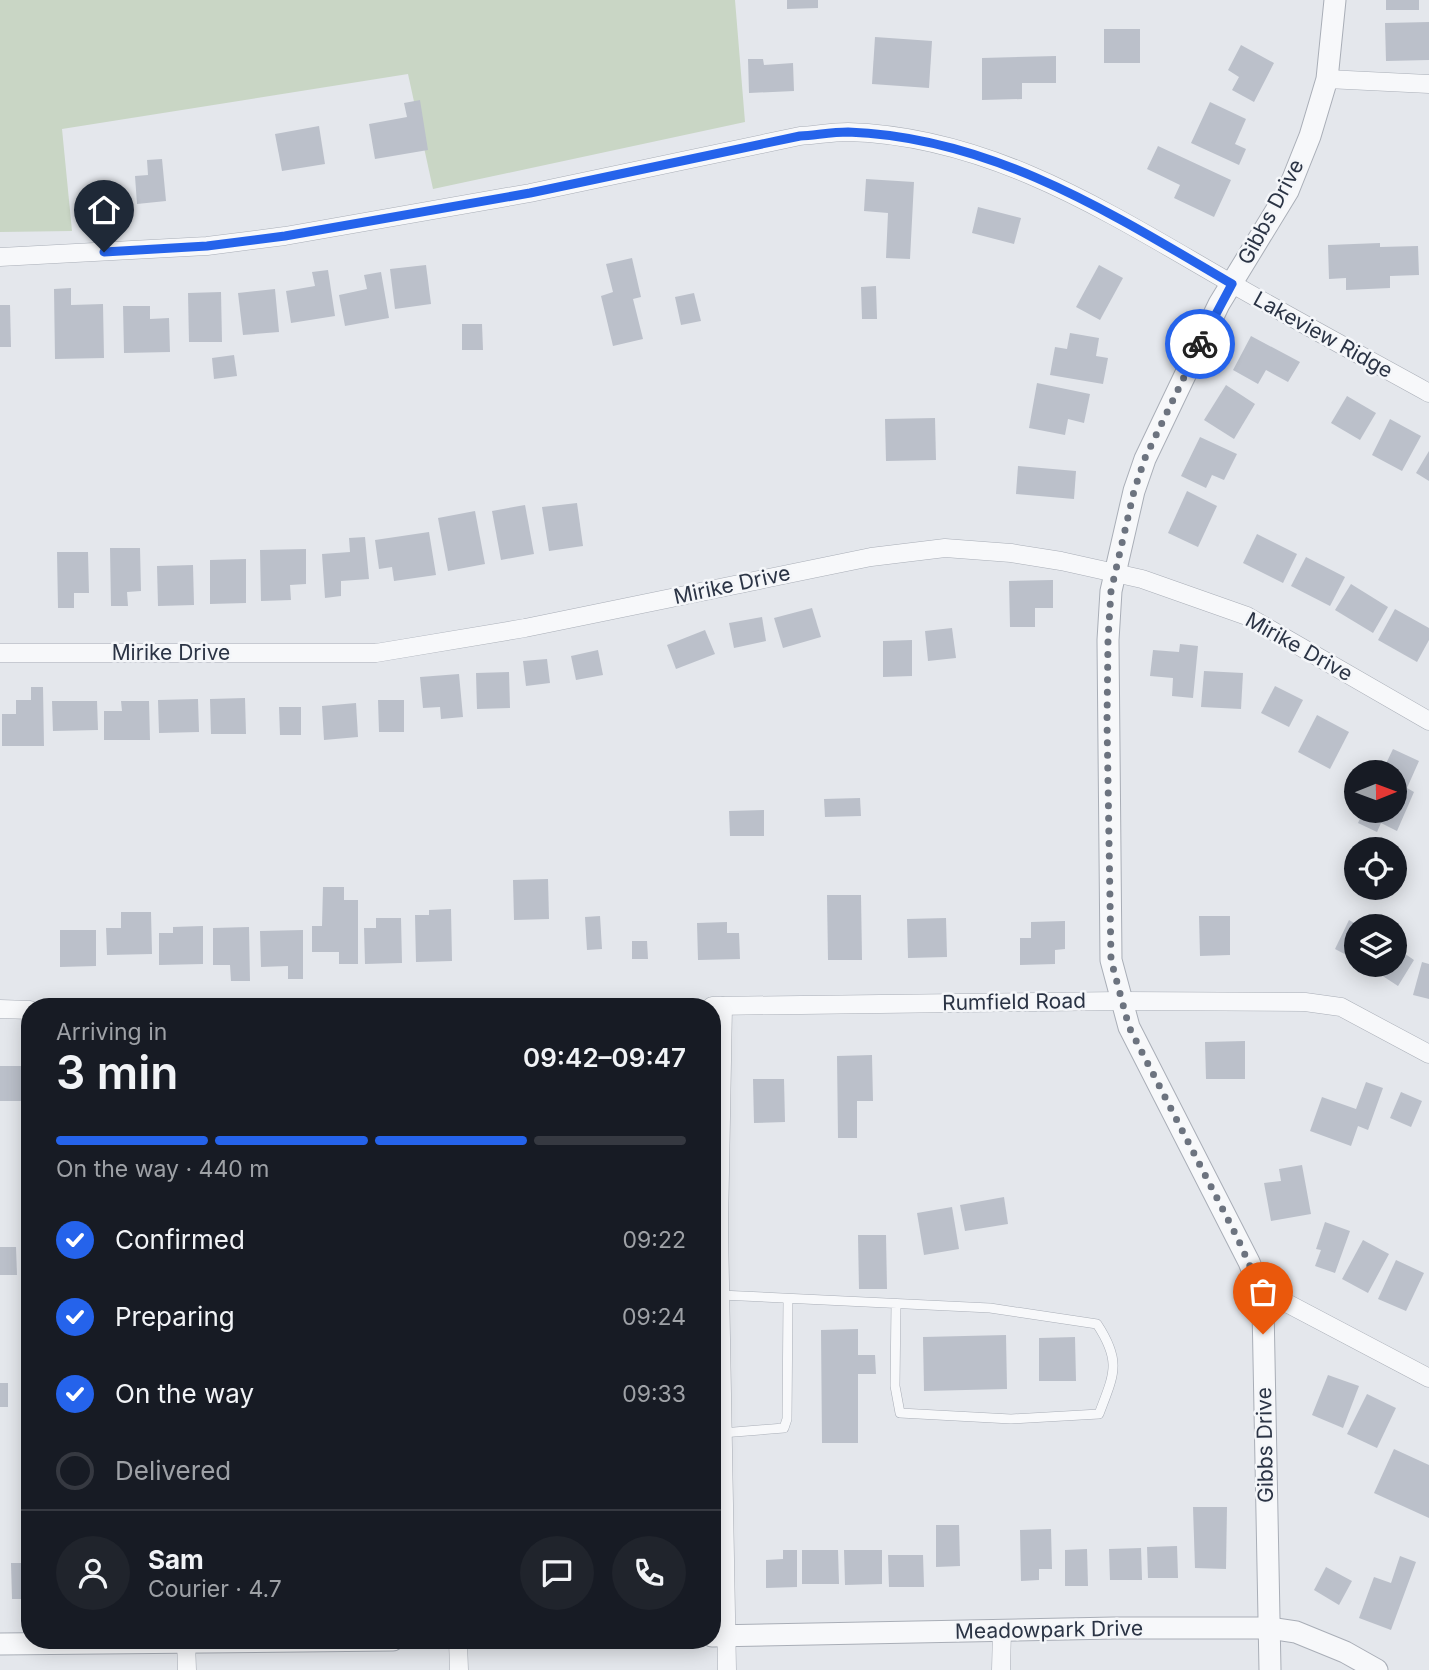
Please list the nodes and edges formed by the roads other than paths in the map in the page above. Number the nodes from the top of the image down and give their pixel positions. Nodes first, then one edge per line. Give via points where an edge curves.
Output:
1 (1335, 0) edge
2 (1327, 79) junction
3 (1429, 84) edge
4 (0, 257) edge
5 (1232, 284) junction
6 (1429, 393) edge
7 (1115, 572) junction
8 (0, 653) edge
9 (1429, 721) edge
10 (1121, 1001) junction
11 (721, 1006) edge
12 (0, 1009) edge
13 (21, 1010) edge
14 (1429, 1054) edge
15 (1260, 1289) junction
16 (721, 1296) edge
17 (788, 1300) junction
18 (896, 1304) junction
19 (721, 1364) edge
20 (1429, 1378) edge
21 (722, 1433) junction
22 (721, 1501) edge
23 (1269, 1628) junction
24 (1002, 1630) junction
25 (721, 1636) edge
26 (0, 1644) edge
27 (21, 1644) edge
28 (721, 1644) edge
29 (186, 1649) edge
30 (458, 1649) edge
31 (187, 1670) edge
32 (458, 1670) edge
33 (727, 1670) edge
34 (1001, 1670) edge
35 (1270, 1670) edge
36 (1377, 1670) edge

1 - 2 street, Gibbs Drive
2 - 3 street
2 - 5 street, Gibbs Drive via 1288,191
4 - 5 street, Lakeview Ridge via 207,246 285,236 530,193 800,136 845,132 927,141 983,156 1112,214
5 - 6 street, Lakeview Ridge
5 - 7 street, Gibbs Drive via 1145,458
7 - 8 street, Mirike Drive via 1011,553 945,548 871,557 525,628 376,653
7 - 9 street, Mirike Drive via 1247,616
7 - 10 street, Gibbs Drive via 1108,640 1110,911 1111,960
10 - 11 street, Rumfield Road
10 - 14 street, Rumfield Road via 1304,1002 1340,1007
10 - 15 street, Gibbs Drive via 1129,1027
12 - 13 street
15 - 20 street
15 - 23 street, Gibbs Drive
16 - 17 lane
17 - 18 lane
17 - 21 lane via 784,1428
18 - 18 lane via 990,1308 1097,1324 1111,1345 1114,1374 1100,1414 1011,1419 900,1413 895,1386
19 - 21 street
21 - 22 street
23 - 24 street, Meadowpark Drive
23 - 35 street, Gibbs Drive
23 - 36 street, Meadowpark Drive via 1296,1632
24 - 25 street, Meadowpark Drive
24 - 34 street
26 - 27 street
28 - 33 street
29 - 31 street
30 - 32 street

